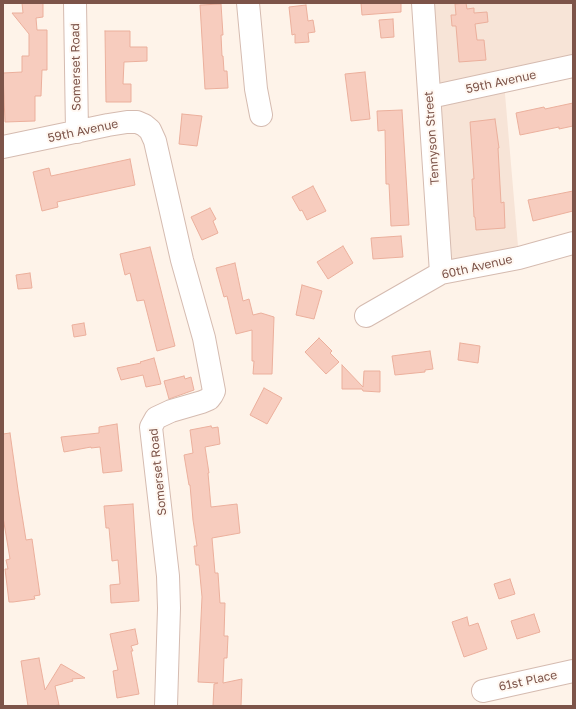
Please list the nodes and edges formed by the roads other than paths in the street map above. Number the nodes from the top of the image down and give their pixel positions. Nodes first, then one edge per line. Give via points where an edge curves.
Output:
1 (75, 3) edge
2 (248, 3) edge
3 (423, 3) edge
4 (573, 66) edge
5 (430, 97) junction
6 (261, 115) dead end
7 (76, 132) junction
8 (155, 141) joint
9 (3, 148) edge
10 (573, 243) edge
11 (441, 274) junction
12 (366, 316) dead end
13 (573, 671) edge
14 (483, 691) dead end
15 (166, 706) edge

1 - 7 street, Somerset Road
2 - 6 street
3 - 5 street, Tennyson Street
4 - 5 street, 59th Avenue
5 - 11 street, Tennyson Street
7 - 8 street, 59th Avenue via 137,122 150,130
7 - 9 street, 59th Avenue
8 - 15 street, Somerset Road via 182,260 204,338 214,391 209,399 156,418 151,427 168,576
10 - 11 street, 60th Avenue via 519,258
11 - 12 street, 60th Avenue
13 - 14 street, 61st Place

